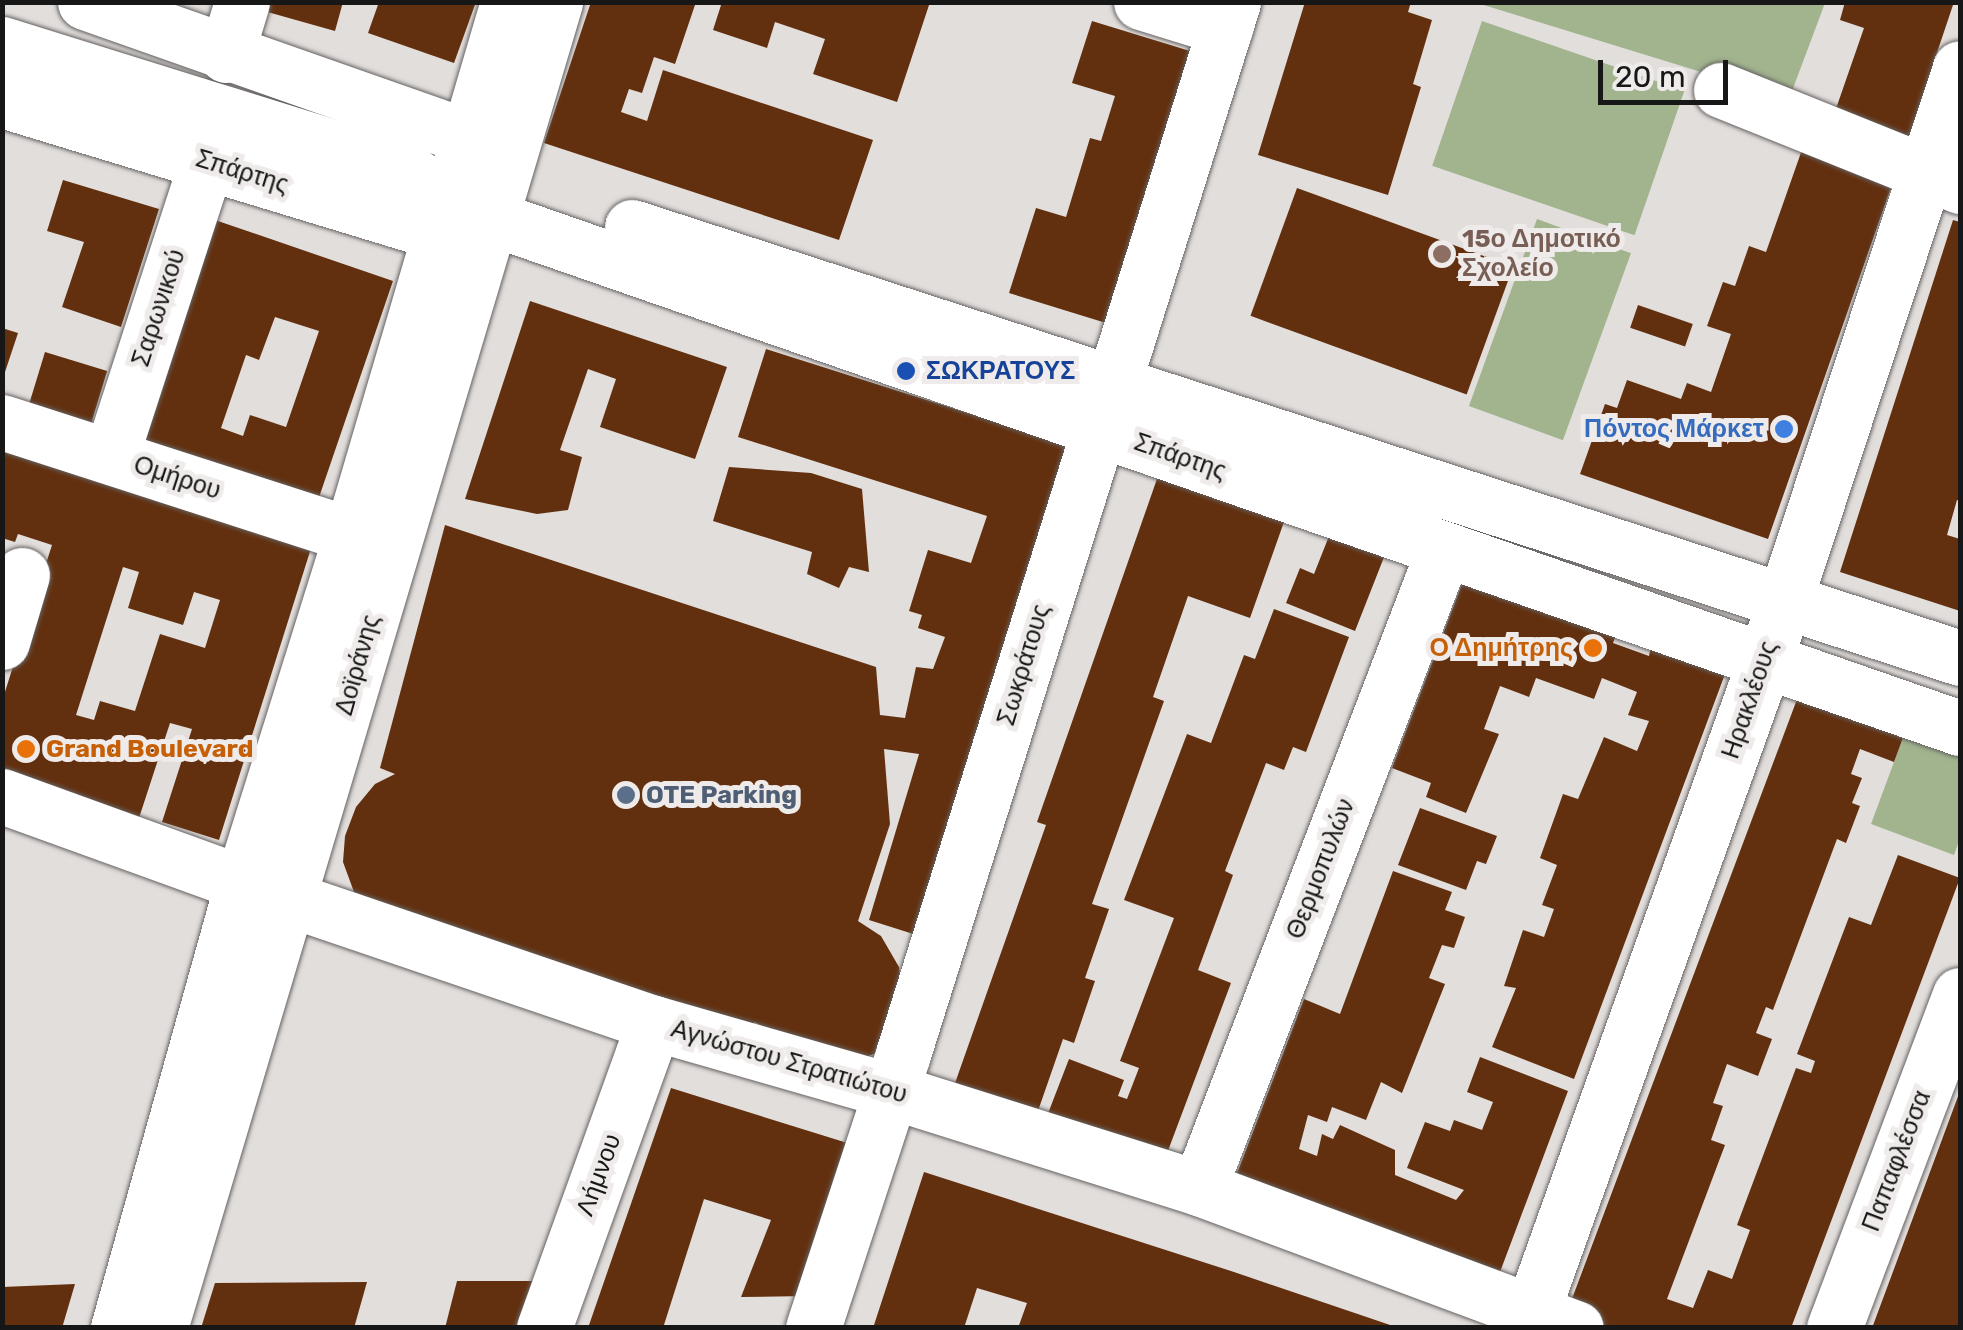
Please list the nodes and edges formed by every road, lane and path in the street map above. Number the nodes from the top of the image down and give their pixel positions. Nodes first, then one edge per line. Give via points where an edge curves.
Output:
1 (85, 2) edge
2 (242, 2) edge
3 (508, 2) edge
4 (555, 2) edge
5 (1141, 2) edge
6 (1229, 15) edge
7 (2, 44) edge
8 (226, 55) junction
9 (1960, 68) edge
10 (1721, 90) dead end
11 (2, 100) edge
12 (207, 161) junction
13 (1942, 178) edge
14 (467, 190) junction
15 (1104, 406) junction
16 (2, 422) edge
17 (110, 456) junction
18 (351, 535) junction
19 (1444, 549) junction
20 (22, 575) dead end
21 (1784, 601) junction
22 (2, 642) edge
23 (1960, 658) edge
24 (1765, 660) junction
25 (1960, 728) edge
26 (2, 796) edge
27 (266, 891) junction
28 (1960, 995) edge
29 (654, 1023) junction
30 (891, 1091) junction
31 (1199, 1188) junction
32 (1545, 1322) edge
33 (118, 1328) edge
34 (160, 1328) edge
35 (544, 1328) edge
36 (813, 1328) edge
37 (1834, 1328) edge

1 - 8 street, Σπάρτης
2 - 8 street
3 - 14 street, Δοϊράνης
4 - 14 street, Δοϊράνης
5 - 6 street
6 - 15 street, Σωκράτους
7 - 14 street, Σπάρτης
8 - 14 street, Σπάρτης
9 - 13 street, Ηρακλέους
10 - 13 street
11 - 12 street, Σπάρτης
12 - 14 street, Σπάρτης
12 - 17 street, Σαρωνικού
13 - 21 street, Ηρακλέους
14 - 15 street, Σπάρτης
14 - 18 street, Δοϊράνης
14 - 27 street, Δοϊράνης
15 - 19 street, Σπάρτης
15 - 21 street, Σπάρτης
15 - 30 street, Σωκράτους
16 - 17 street, Ομήρου
17 - 18 street, Ομήρου
18 - 27 street, Δοϊράνης
19 - 24 street, Σπάρτης
19 - 31 street, Θερμοπυλών
20 - 22 street
21 - 23 street, Σπάρτης
21 - 24 street, Ηρακλέους
24 - 25 street, Σπάρτης
24 - 32 street, Ηρακλέους
26 - 27 street, Αγνώστου Στρατιώτου
27 - 29 street, Αγνώστου Στρατιώτου
27 - 33 street, Δοϊράνης
27 - 34 street, Δοϊράνης
28 - 37 street, Παπαφλέσσα
29 - 30 street, Αγνώστου Στρατιώτου
29 - 35 street, Λήμνου
30 - 31 street, Αγνώστου Στρατιώτου
30 - 36 street, Σωκράτους
31 - 32 street, Αγνώστου Στρατιώτου

